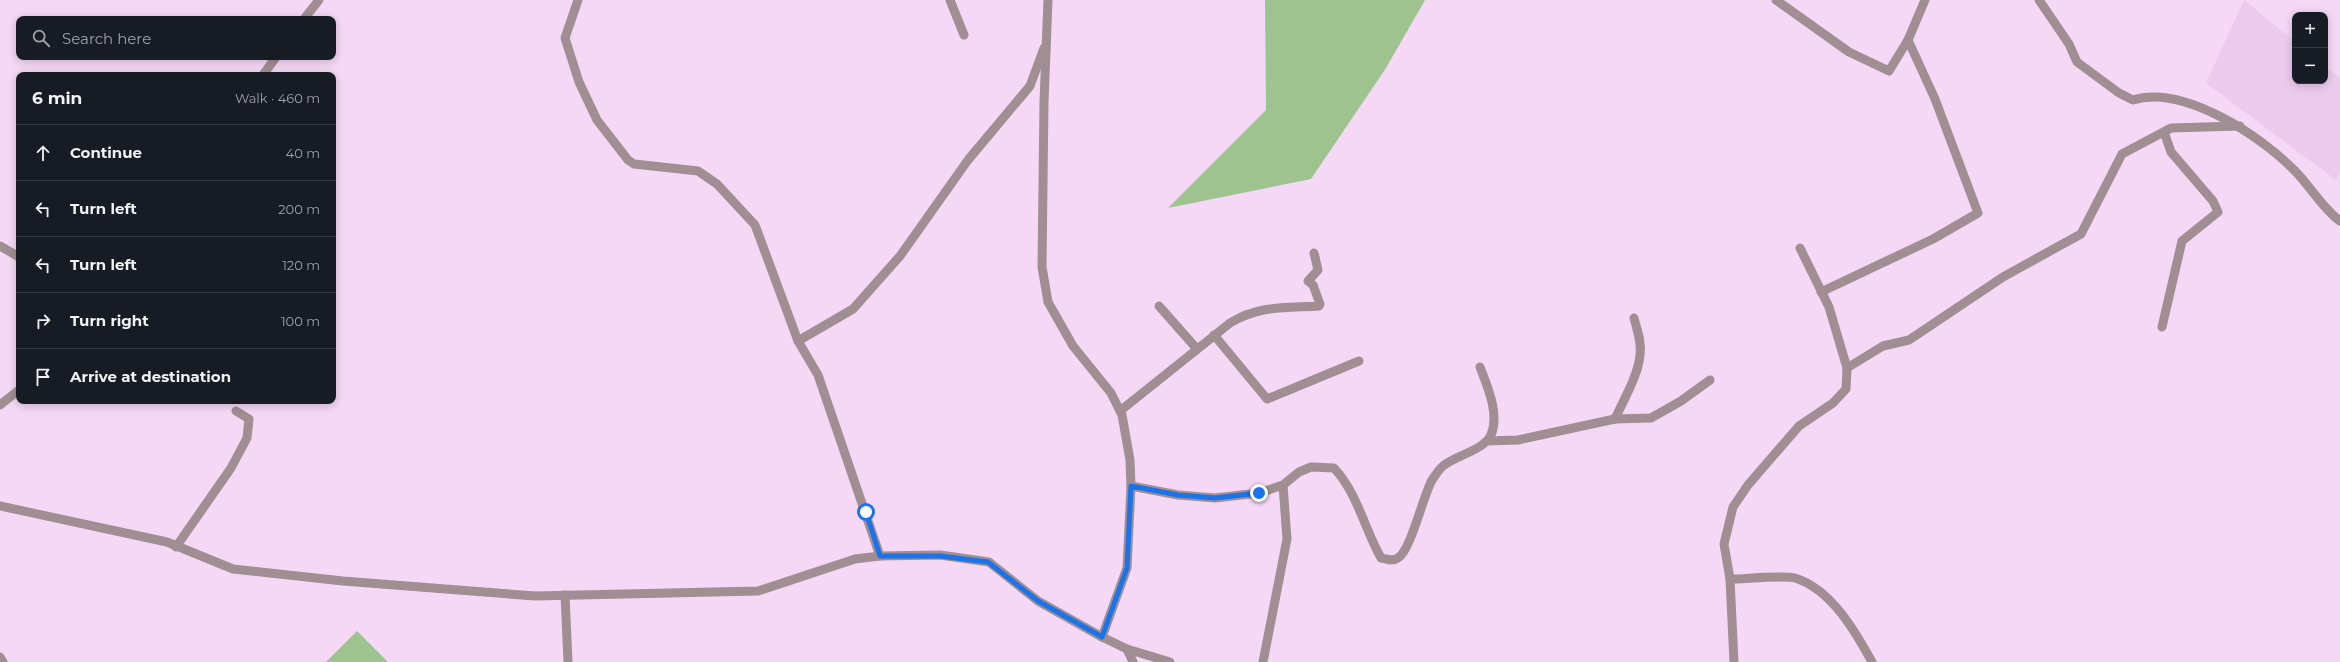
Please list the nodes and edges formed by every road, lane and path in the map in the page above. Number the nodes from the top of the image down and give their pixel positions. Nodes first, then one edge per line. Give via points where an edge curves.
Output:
1 (318, 0) edge
2 (578, 0) edge
3 (950, 0) edge
4 (1048, 0) edge
5 (1776, 0) edge
6 (1925, 0) edge
7 (2039, 0) edge
8 (306, 16) edge
9 (964, 35) dead end
10 (1047, 38) junction
11 (1908, 40) junction
12 (274, 60) edge
13 (265, 72) edge
14 (2240, 126) junction
15 (2164, 132) junction
16 (2340, 221) edge
17 (0, 246) edge
18 (1800, 248) dead end
19 (1314, 253) dead end
20 (16, 255) edge
21 (1821, 292) junction
22 (1159, 306) dead end
23 (1634, 318) dead end
24 (2162, 327) dead end
25 (1214, 336) junction
26 (798, 341) junction
27 (1197, 349) junction
28 (1359, 361) dead end
29 (1480, 367) dead end
30 (1847, 368) junction
31 (1710, 380) dead end
32 (16, 392) edge
33 (0, 404) edge
34 (236, 411) dead end
35 (1120, 411) junction
36 (1615, 419) junction
37 (1486, 441) junction
38 (1283, 485) junction
39 (1131, 486) junction
40 (0, 506) edge
41 (176, 547) junction
42 (880, 556) junction
43 (1730, 579) junction
44 (565, 595) junction
45 (1102, 637) junction
46 (1127, 649) junction
47 (0, 657) edge
48 (3, 662) edge
49 (568, 662) edge
50 (1133, 662) edge
51 (1170, 662) edge
52 (1263, 662) edge
53 (1734, 662) edge
54 (1872, 662) edge

1 - 8 street
2 - 26 street via 566,38 579,82 597,120 628,160 634,164 698,171 717,184 740,208 754,225
3 - 9 street
4 - 10 street
5 - 11 street via 1849,52 1889,71
6 - 11 street
7 - 14 street via 2069,44 2077,62 2119,93 2133,100 2145,96 2181,101 2207,109
10 - 26 street via 1030,86 968,160 900,256 853,309
10 - 35 street via 1042,267 1048,302 1073,346 1111,393
11 - 21 street via 1935,99 1978,213 1933,239
12 - 13 street
14 - 15 street via 2171,128
14 - 16 street via 2295,170
15 - 24 street via 2171,152 2213,200 2218,212 2182,241
15 - 30 street via 2122,154 2081,234 2003,277 1909,340 1883,346
17 - 20 street
18 - 21 street
19 - 25 street via 1318,270 1308,280 1313,285 1319,306 1263,309 1245,313
21 - 30 street via 1829,307
22 - 27 street
23 - 36 street via 1640,339 1640,355 1636,372
25 - 27 street
25 - 28 street via 1267,399
26 - 42 street via 821,382
27 - 35 street
29 - 37 street via 1491,395 1491,434
30 - 43 street via 1846,389 1833,403 1799,426 1748,485 1733,507 1724,544
31 - 36 street via 1651,418
32 - 33 street
34 - 41 street via 249,419 247,438 231,468
35 - 39 street via 1130,460
36 - 37 street via 1518,440
37 - 38 street via 1442,466 1432,481 1406,547 1399,557 1392,560 1381,558 1356,500 1344,479 1334,468 1311,467 1299,472
38 - 39 street via 1259,493 1215,498 1178,495
38 - 52 street via 1287,539
39 - 45 street via 1127,568
40 - 41 street via 167,542
41 - 44 street via 233,569 343,581 535,596
42 - 44 street via 855,559 758,591
42 - 45 street via 940,556 988,562 1038,601
43 - 53 street
43 - 54 street via 1794,578 1822,592 1858,635
44 - 49 street
45 - 46 street
46 - 50 street
46 - 51 street
47 - 48 street

